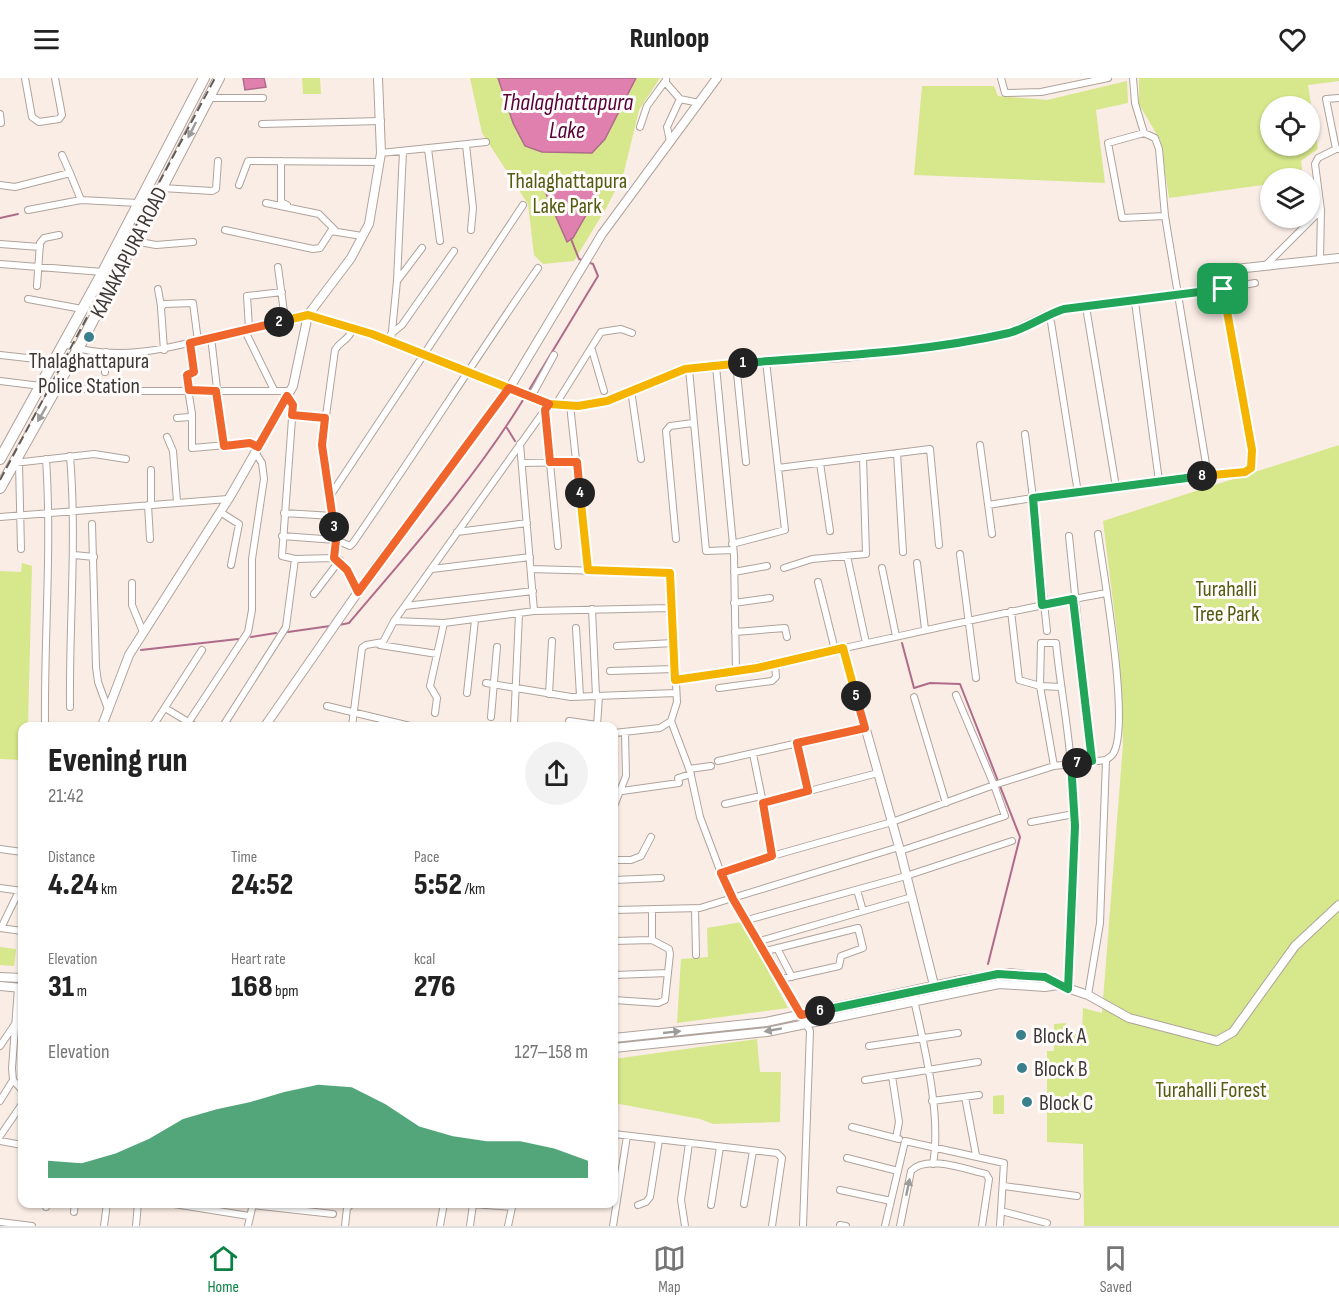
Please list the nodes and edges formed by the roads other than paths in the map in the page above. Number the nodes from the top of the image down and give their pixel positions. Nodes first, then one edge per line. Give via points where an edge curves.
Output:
1 (25, 78) edge
2 (55, 78) edge
3 (204, 78) edge
4 (219, 78) edge
5 (378, 78) edge
6 (717, 78) edge
7 (1001, 78) edge
8 (1108, 78) edge
9 (1133, 78) edge
10 (666, 79) edge
11 (208, 98) junction
12 (263, 98) dead end
13 (1339, 98) edge
14 (680, 99) junction
15 (699, 102) junction
16 (0, 114) edge
17 (381, 121) junction
18 (1, 123) edge
19 (262, 124) dead end
20 (1339, 126) edge
21 (640, 127) dead end
22 (1331, 127) junction
23 (1144, 133) junction
24 (670, 141) junction
25 (486, 142) dead end
26 (466, 145) junction
27 (428, 149) junction
28 (1338, 149) edge
29 (403, 151) junction
30 (62, 155) dead end
31 (380, 158) junction
32 (218, 160) dead end
33 (281, 161) junction
34 (70, 174) junction
35 (0, 185) edge
36 (239, 185) dead end
37 (162, 188) junction
38 (81, 200) junction
39 (138, 203) junction
40 (266, 203) dead end
41 (523, 205) dead end
42 (291, 208) junction
43 (28, 210) dead end
44 (1321, 210) junction
45 (1165, 216) junction
46 (225, 230) dead end
47 (335, 230) junction
48 (471, 230) dead end
49 (59, 235) dead end
50 (362, 236) junction
51 (134, 241) junction
52 (440, 241) dead end
53 (193, 242) dead end
54 (0, 244) edge
55 (40, 247) junction
56 (422, 248) dead end
57 (454, 251) dead end
58 (1339, 258) edge
59 (1320, 260) junction
60 (0, 264) edge
61 (1265, 266) junction
62 (39, 267) junction
63 (278, 267) dead end
64 (538, 268) dead end
65 (103, 272) junction
66 (397, 281) junction
67 (1255, 283) dead end
68 (37, 286) dead end
69 (1224, 287) junction
70 (158, 289) dead end
71 (282, 292) junction
72 (1179, 297) junction
73 (27, 299) dead end
74 (1135, 302) junction
75 (161, 306) junction
76 (1086, 307) junction
77 (82, 309) junction
78 (308, 315) junction
79 (1047, 315) junction
80 (285, 320) junction
81 (247, 329) junction
82 (353, 329) junction
83 (632, 333) dead end
84 (211, 337) junction
85 (391, 338) junction
86 (198, 340) junction
87 (190, 343) junction
88 (64, 344) junction
89 (78, 349) junction
90 (164, 350) junction
91 (592, 350) junction
92 (106, 352) junction
93 (424, 354) junction
94 (0, 355) edge
95 (554, 356) dead end
96 (54, 361) junction
97 (766, 361) junction
98 (736, 363) junction
99 (716, 366) junction
100 (689, 369) junction
101 (105, 372) dead end
102 (465, 372) junction
103 (0, 381) edge
104 (41, 386) junction
105 (56, 387) junction
106 (509, 388) junction
107 (189, 390) junction
108 (274, 390) junction
109 (631, 390) junction
110 (216, 391) junction
111 (604, 391) dead end
112 (288, 394) junction
113 (531, 397) junction
114 (570, 405) junction
115 (550, 406) junction
116 (292, 415) junction
117 (192, 416) junction
118 (177, 418) dead end
119 (325, 418) junction
120 (693, 423) junction
121 (1025, 434) dead end
122 (167, 437) dead end
123 (520, 444) junction
124 (980, 445) dead end
125 (224, 447) junction
126 (256, 450) junction
127 (897, 453) junction
128 (70, 456) junction
129 (863, 457) junction
130 (0, 459) edge
131 (46, 459) junction
132 (126, 459) dead end
133 (641, 459) dead end
134 (550, 462) junction
135 (577, 462) junction
136 (746, 462) dead end
137 (16, 463) junction
138 (522, 463) junction
139 (820, 463) junction
140 (778, 468) junction
141 (151, 470) dead end
142 (1208, 476) junction
143 (1159, 481) junction
144 (1116, 487) junction
145 (0, 488) edge
146 (1078, 493) junction
147 (330, 496) junction
148 (1033, 498) junction
149 (228, 499) junction
150 (177, 502) junction
151 (149, 505) junction
152 (988, 505) junction
153 (220, 512) junction
154 (75, 513) junction
155 (284, 513) junction
156 (50, 514) junction
157 (20, 516) junction
158 (333, 516) junction
159 (0, 517) edge
160 (527, 523) junction
161 (92, 524) dead end
162 (830, 531) dead end
163 (458, 532) junction
164 (992, 534) dead end
165 (1098, 534) dead end
166 (282, 536) junction
167 (1069, 536) dead end
168 (150, 539) dead end
169 (676, 539) dead end
170 (336, 540) junction
171 (939, 545) dead end
172 (558, 546) dead end
173 (733, 547) junction
174 (21, 549) dead end
175 (903, 552) dead end
176 (960, 554) dead end
177 (74, 555) junction
178 (847, 556) junction
179 (530, 557) junction
180 (94, 558) junction
181 (295, 559) junction
182 (337, 559) junction
183 (917, 563) dead end
184 (231, 566) dead end
185 (767, 567) dead end
186 (784, 568) dead end
187 (882, 568) dead end
188 (432, 569) junction
189 (531, 569) junction
190 (588, 570) junction
191 (734, 572) junction
192 (818, 582) dead end
193 (132, 583) dead end
194 (533, 591) junction
195 (358, 592) junction
196 (1106, 593) junction
197 (314, 594) dead end
198 (770, 598) dead end
199 (1073, 599) junction
200 (734, 603) junction
201 (1042, 605) junction
202 (405, 606) junction
203 (671, 608) junction
204 (592, 609) junction
205 (534, 611) junction
206 (1011, 611) junction
207 (519, 614) junction
208 (475, 620) junction
209 (969, 620) junction
210 (394, 621) junction
211 (444, 623) junction
212 (576, 628) dead end
213 (925, 629) junction
214 (143, 632) junction
215 (735, 632) junction
216 (1047, 632) dead end
217 (896, 636) junction
218 (787, 637) dead end
219 (552, 641) dead end
220 (673, 643) junction
221 (866, 643) junction
222 (381, 645) junction
223 (617, 646) dead end
224 (497, 647) dead end
225 (839, 649) junction
226 (202, 650) dead end
227 (437, 654) junction
228 (775, 664) junction
229 (674, 669) junction
230 (610, 671) dead end
231 (736, 671) junction
232 (976, 678) dead end
233 (675, 680) junction
234 (486, 683) dead end
235 (495, 684) junction
236 (1040, 686) junction
237 (1061, 687) junction
238 (719, 688) dead end
239 (517, 689) junction
240 (466, 693) dead end
241 (676, 693) junction
242 (549, 694) junction
243 (956, 694) dead end
244 (580, 696) junction
245 (597, 696) junction
246 (914, 697) dead end
247 (327, 706) dead end
248 (70, 707) dead end
249 (165, 708) junction
250 (109, 710) junction
251 (354, 713) junction
252 (435, 713) dead end
253 (491, 717) dead end
254 (569, 721) dead end
255 (671, 721) junction
256 (45, 722) edge
257 (104, 722) edge
258 (156, 722) edge
259 (184, 722) edge
260 (188, 722) edge
261 (226, 722) edge
262 (268, 722) edge
263 (353, 722) edge
264 (393, 722) edge
265 (514, 722) edge
266 (575, 722) edge
267 (597, 722) edge
268 (865, 728) junction
269 (618, 733) edge
270 (625, 733) junction
271 (797, 743) junction
272 (753, 754) junction
273 (1106, 760) junction
274 (718, 761) dead end
275 (1092, 761) junction
276 (1071, 763) junction
277 (711, 766) dead end
278 (1054, 766) junction
279 (690, 772) junction
280 (878, 773) junction
281 (994, 785) junction
282 (622, 791) junction
283 (808, 791) junction
284 (618, 798) edge
285 (762, 799) junction
286 (945, 803) junction
287 (725, 804) dead end
288 (1074, 814) junction
289 (892, 822) junction
290 (1031, 822) dead end
291 (651, 837) dead end
292 (1012, 841) dead end
293 (0, 849) edge
294 (900, 849) junction
295 (18, 851) edge
296 (772, 856) junction
297 (618, 860) edge
298 (721, 873) junction
299 (906, 876) junction
300 (661, 878) dead end
301 (618, 880) edge
302 (0, 888) edge
303 (857, 890) junction
304 (18, 891) edge
305 (18, 896) edge
306 (912, 897) junction
307 (733, 899) junction
308 (1339, 905) edge
309 (695, 908) junction
310 (618, 910) edge
311 (652, 910) junction
312 (863, 911) junction
313 (747, 920) junction
314 (0, 928) edge
315 (18, 930) edge
316 (652, 940) junction
317 (618, 941) edge
318 (760, 941) junction
319 (777, 948) junction
320 (766, 951) junction
321 (696, 955) dead end
322 (668, 973) junction
323 (618, 975) edge
324 (0, 977) edge
325 (792, 977) junction
326 (18, 978) edge
327 (781, 979) junction
328 (0, 986) edge
329 (18, 987) edge
330 (1068, 989) junction
331 (935, 990) junction
332 (913, 995) junction
333 (1088, 995) junction
334 (618, 1000) edge
335 (18, 1005) edge
336 (801, 1015) junction
337 (16, 1023) junction
338 (806, 1024) junction
339 (958, 1033) dead end
340 (618, 1038) edge
341 (921, 1039) junction
342 (0, 1046) edge
343 (869, 1046) dead end
344 (618, 1048) edge
345 (978, 1062) dead end
346 (927, 1071) junction
347 (892, 1076) junction
348 (13, 1080) junction
349 (865, 1080) dead end
350 (18, 1086) edge
351 (3, 1089) edge
352 (978, 1095) dead end
353 (965, 1097) junction
354 (0, 1101) edge
355 (932, 1101) junction
356 (18, 1110) edge
357 (852, 1127) dead end
358 (618, 1135) edge
359 (627, 1136) junction
360 (0, 1138) edge
361 (896, 1138) junction
362 (659, 1140) junction
363 (905, 1141) junction
364 (689, 1143) junction
365 (18, 1144) edge
366 (720, 1147) junction
367 (936, 1147) junction
368 (753, 1150) junction
369 (976, 1155) junction
370 (847, 1158) dead end
371 (933, 1164) junction
372 (898, 1171) junction
373 (1004, 1186) junction
374 (840, 1190) dead end
375 (618, 1194) edge
376 (1077, 1196) dead end
377 (891, 1201) junction
378 (744, 1204) dead end
379 (638, 1205) dead end
380 (711, 1205) dead end
381 (74, 1208) edge
382 (106, 1208) edge
383 (138, 1208) edge
384 (199, 1208) edge
385 (251, 1208) edge
386 (284, 1208) edge
387 (347, 1208) edge
388 (443, 1208) edge
389 (472, 1208) edge
390 (511, 1208) edge
391 (616, 1208) edge
392 (1001, 1211) junction
393 (74, 1212) dead end
394 (333, 1214) dead end
395 (249, 1216) junction
396 (0, 1222) edge
397 (1047, 1223) dead end
398 (32, 1226) edge
399 (104, 1226) edge
400 (136, 1226) edge
401 (248, 1226) edge
402 (345, 1226) edge
403 (440, 1226) edge
404 (470, 1226) edge
405 (508, 1226) edge
406 (613, 1226) edge
407 (685, 1226) edge
408 (772, 1226) edge
409 (803, 1226) edge
410 (885, 1226) edge
411 (900, 1226) edge
412 (982, 1226) edge
413 (1000, 1226) edge

1 - 2 street via 32,117 39,122 62,115
3 - 39 highway, KANAKAPURA ROAD
4 - 11 highway, KANAKAPURA ROAD
5 - 17 street
6 - 15 street
7 - 8 street via 1005,93 1041,92
9 - 23 street
10 - 14 street
10 - 21 street via 647,106
11 - 12 street
11 -> 37 highway, KANAKAPURA ROAD
13 - 22 street via 1326,99
14 - 15 street
14 - 24 street via 667,127
15 - 24 street
16 - 18 street
17 - 19 street
17 - 31 street
20 - 22 street
22 - 28 street
23 - 45 street via 1155,138 1158,149
23 - 45 street via 1108,143 1120,215 1124,220
24 - 106 street via 602,234
25 - 26 street
26 - 27 street
26 - 48 street via 473,208
27 - 29 street
27 - 52 street
28 - 44 street via 1318,158 1315,164
29 - 31 street
29 - 66 street
30 - 34 street
31 - 33 street
31 - 50 street via 369,224
32 - 37 street via 216,189
33 - 36 street via 248,161
33 - 42 street via 281,202
34 - 35 street via 15,187
34 - 38 street
37 - 51 highway, KANAKAPURA ROAD
38 - 39 street
38 - 43 street
39 - 65 highway, KANAKAPURA ROAD
40 - 42 street
41 - 93 street
42 - 47 street via 323,216
44 - 59 street
44 - 61 street
45 - 72 street
46 - 47 street via 313,249 320,248 329,232
47 - 50 street
49 - 55 street via 44,238
50 - 78 street via 351,258
51 - 53 street via 156,245
51 - 89 highway, KANAKAPURA ROAD
54 - 55 street
55 - 62 street
56 - 66 street
57 - 85 street
58 - 59 street
59 - 61 street
60 - 62 street
61 - 69 street via 1226,270
62 - 65 street
62 - 68 street
63 - 71 street
64 - 102 street
65 - 77 highway, KANAKAPURA ROAD
66 - 85 street
67 - 69 street
69 - 72 street
69 - 142 street via 1252,450 1251,468
70 - 75 street
71 - 80 street
71 - 81 street via 247,296
72 - 74 street
72 - 142 street
73 - 77 street
74 - 76 street
74 - 143 street
75 - 86 street via 193,303
75 - 90 street
76 - 79 street
76 - 144 street
77 - 88 highway, KANAKAPURA ROAD
78 - 80 street
78 - 82 street
78 - 112 street
79 - 97 street via 1012,332 947,345
79 - 146 street
80 - 81 street
81 - 84 street
81 - 108 street
82 - 85 street
82 - 119 street via 348,340 335,350
83 - 91 street via 621,329 601,332
84 - 86 street
84 - 110 street
85 - 93 street
86 - 87 street
87 - 90 street
87 - 107 street via 194,372 187,375
88 - 89 street
88 - 96 highway, KANAKAPURA ROAD
89 - 92 street
89 - 105 highway, KANAKAPURA ROAD
90 - 92 street
91 - 111 street
91 - 115 street
92 - 101 street
93 - 102 street
93 - 147 street
94 - 96 street
95 - 113 street
96 - 104 highway, KANAKAPURA ROAD
97 - 98 street
97 - 140 street
98 - 99 street
98 - 136 street
99 - 100 street
99 - 173 street
100 - 109 street
100 - 120 street
102 - 106 street
102 - 170 street via 425,439 353,543 345,545
103 - 104 street
104 - 130 highway, KANAKAPURA ROAD
105 - 107 street
105 -> 137 highway, KANAKAPURA ROAD
106 - 113 street
106 - 195 street
107 - 110 street
107 - 117 street
108 - 110 street
108 - 112 street
109 - 114 street via 607,401
109 - 133 street
110 - 125 street
112 - 116 street
112 - 126 street
113 - 115 street
114 - 115 street
114 - 135 street
115 - 123 street
115 - 134 street
116 - 119 street
116 - 155 street
117 - 118 street
117 - 125 street via 192,448
119 - 147 street via 322,445
120 - 169 street via 670,426 666,431
120 - 173 street via 706,551
121 - 148 street
122 - 150 street via 173,451
123 - 138 street
123 - 163 street
124 - 152 street
125 - 126 street via 250,443
126 - 149 street
126 - 260 street via 264,478 252,559 248,632
127 - 129 street
127 - 171 street via 928,448 932,451
127 - 175 street
128 - 131 street
128 - 132 street via 102,454
128 - 154 street
129 - 139 street
129 - 178 street via 867,553
131 - 137 street
131 - 156 street
134 - 135 street
134 - 138 street
134 - 172 street
135 - 190 street
137 - 145 highway, KANAKAPURA ROAD
137 - 157 street
138 - 160 street
139 - 140 street
139 - 162 street
140 - 173 street via 784,532
141 - 151 street
142 - 143 street
143 - 144 street
144 - 146 street
146 - 148 street
147 - 158 street
148 - 152 street
148 - 201 street
149 - 150 street
149 - 153 street
150 - 151 street
151 - 154 street
151 - 168 street
152 - 164 street
153 - 184 street via 239,524
153 - 214 street
154 - 156 street
154 - 177 street
155 - 158 street
155 - 166 street
156 - 157 street
156 - 256 street
157 - 159 street
157 - 174 street
158 - 170 street
160 - 163 street
160 - 179 street
161 - 180 street
163 - 188 street
165 - 196 street
166 - 170 street
166 - 181 street via 282,556
167 - 199 street
170 - 182 street
173 - 191 street
176 - 209 street
177 - 180 street
177 - 248 street
178 - 186 street via 812,559
178 - 221 street
179 - 188 street
179 - 189 street
180 - 250 street via 96,667
181 - 182 street
181 - 261 street via 286,627
182 - 195 street
182 - 197 street
183 - 213 street
185 - 191 street
187 - 217 street
188 - 202 street
189 - 190 street
189 - 194 street
190 - 203 street via 668,572
191 - 200 street
192 - 225 street
193 - 214 street via 132,604
194 - 202 street
194 - 205 street
195 - 262 street
196 - 199 street
196 - 273 street via 1115,660 1118,736 1113,754
198 - 200 street
199 - 201 street
199 - 275 street
200 - 215 street
201 - 206 street
201 - 216 street
202 - 210 street
203 - 204 street
203 - 220 street
204 - 205 street
204 - 245 street
205 - 207 street
206 - 209 street
206 - 236 street via 1019,680
207 - 208 street
207 - 239 street
208 - 211 street
208 - 240 street
209 - 213 street
209 - 232 street
210 - 211 street
210 - 222 street
211 - 227 street
212 - 244 street
213 - 217 street
214 - 250 street via 129,655
215 - 218 street via 785,628
215 - 231 street
217 - 221 street
219 - 242 street
220 - 223 street
220 - 229 street
221 - 225 street
222 - 227 street
222 - 251 street via 362,648
224 - 235 street
225 - 228 street
225 - 268 street
226 - 249 street
227 - 252 street via 430,686 437,694
228 - 231 street
228 - 238 street via 776,677 772,681
229 - 230 street
229 - 233 street
231 - 233 street
233 - 241 street
234 - 235 street
235 - 239 street
235 - 253 street
236 - 237 street
236 - 237 street via 1039,644 1055,641
236 - 278 street
237 - 276 street
239 - 242 street
239 - 265 street
241 - 245 street
241 - 255 street via 676,711
242 - 244 street
243 - 281 street
244 - 245 street
245 - 267 street
246 - 286 street
247 - 251 street
249 - 258 street
249 - 259 street
250 - 257 street
251 - 263 street
251 - 264 street
254 - 266 street
255 - 270 street via 660,728
255 - 279 street
268 - 271 street
268 - 280 street
269 - 270 street
270 - 282 street via 626,776
271 - 272 street
271 - 283 street
272 - 274 street
272 - 285 street
273 - 275 street
273 - 333 street via 1100,923
275 - 276 street
276 - 278 street
276 - 288 street
277 - 279 street
278 - 281 street
279 - 282 street via 678,778 679,783
279 - 298 street via 700,817
280 - 283 street
280 - 289 street
281 - 286 street
281 - 294 street via 1005,816
282 - 284 street
283 - 285 street
285 - 287 street
285 - 296 street
286 - 289 street
288 - 290 street
288 - 330 street
289 - 294 street
289 - 296 street
291 - 297 street via 641,856
292 - 299 street
293 - 295 street
294 - 299 street
294 - 307 street
296 - 298 street
298 - 307 street
299 - 303 street
299 - 306 street
300 - 301 street
302 - 304 street
303 - 312 street
303 - 313 street
305 - 314 street
306 - 312 street
306 - 331 street
307 - 309 street
307 - 313 street
308 - 333 street via 1295,946 1233,1032 1217,1041 1129,1018
309 - 311 street
309 - 321 street
310 - 311 street
311 - 316 street
312 - 318 street
313 - 318 street
314 - 315 street
316 - 317 street
316 - 322 street via 669,949
318 - 320 street
319 - 320 street
319 - 325 street
319 - 325 street via 858,928 862,949 841,956 839,966
320 - 327 street
322 - 323 street
322 - 334 street via 663,1003
324 - 326 street
325 - 327 street
327 - 336 street
328 - 329 street
330 - 331 street via 1045,977 1010,973
330 - 333 street
331 - 332 street
332 - 336 street
332 - 338 street
332 - 341 street
335 - 337 street
336 - 338 street
340 -> 336 street
337 - 342 street
337 - 348 street
338 -> 344 street via 767,1032
338 - 409 street via 811,1049 806,1093
339 - 341 street
341 - 343 street
341 - 346 street
345 - 346 street
346 - 347 street
346 - 355 street
347 - 349 street
347 - 361 street via 899,1122
348 - 350 street
348 - 351 street
351 - 354 street
352 - 353 street
353 - 355 street
353 - 369 street
355 - 367 street
356 - 360 street
357 - 361 street
358 - 359 street
359 - 362 street
359 - 375 street
360 - 365 street
361 - 363 street
362 - 364 street
362 - 379 street via 650,1197
363 - 367 street
363 - 372 street
364 - 366 street
364 - 407 street via 681,1200
366 - 368 street
366 - 380 street
367 - 369 street
367 - 371 street
368 - 378 street
368 - 408 street via 777,1153 782,1158
369 - 373 street via 1004,1163
370 - 372 street
411 -> 371 street via 911,1171 918,1165
371 - 412 street via 986,1174 989,1179
372 - 377 street
373 - 376 street
373 - 392 street
374 - 377 street
377 - 410 street
381 - 393 street
382 - 399 street
383 - 400 street
384 - 395 street
385 - 395 street
386 - 394 street
387 - 402 street
388 - 403 street
389 - 404 street
390 - 405 street
391 - 406 street
392 - 397 street
392 - 413 street
395 - 401 street
396 - 398 street

